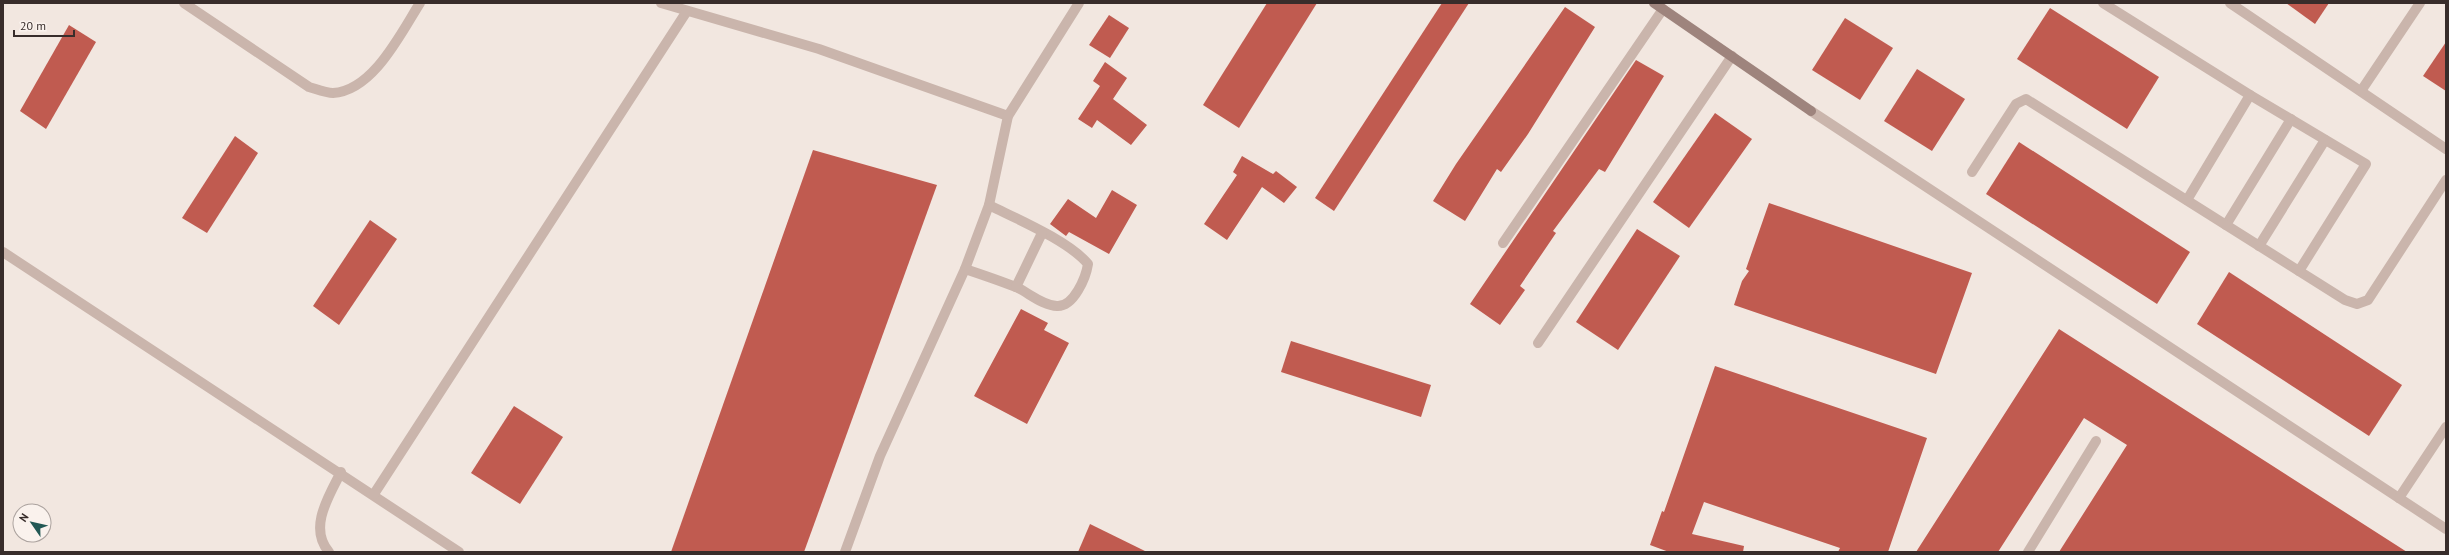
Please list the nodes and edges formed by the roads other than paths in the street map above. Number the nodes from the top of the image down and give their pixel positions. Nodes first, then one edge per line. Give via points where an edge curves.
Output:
1 (184, 3) edge
2 (420, 3) edge
3 (661, 3) edge
4 (1079, 3) edge
5 (1654, 3) edge
6 (2103, 3) edge
7 (2230, 3) edge
8 (2420, 3) edge
9 (1664, 10) junction
10 (687, 12) junction
11 (1732, 56) junction
12 (2362, 91) junction
13 (2250, 95) junction
14 (1008, 116) junction
15 (2291, 119) junction
16 (2326, 140) junction
17 (2446, 149) edge
18 (1972, 172) dead end
19 (2446, 180) edge
20 (2187, 200) junction
21 (989, 205) junction
22 (2226, 225) junction
23 (1042, 233) junction
24 (1503, 243) dead end
25 (2260, 246) junction
26 (3, 252) edge
27 (965, 269) junction
28 (2299, 271) junction
29 (1016, 287) junction
30 (1538, 343) dead end
31 (2446, 427) edge
32 (2096, 440) dead end
33 (341, 472) junction
34 (374, 494) junction
35 (2399, 498) junction
36 (2446, 529) edge
37 (329, 552) edge
38 (460, 552) edge
39 (846, 552) edge
40 (2028, 552) edge

1 - 2 street via 309,87 333,93 358,86 379,66
3 - 10 street
4 - 14 street
5 - 9 street
6 - 13 street
7 - 12 street
8 - 12 street
9 - 11 street
9 - 24 street
10 - 14 street via 818,49
10 - 34 street
11 - 30 street
11 - 35 street via 1811,111
12 - 17 street
13 - 15 street
13 - 20 street
14 - 21 street
15 - 16 street
15 - 22 street
16 - 25 street
16 - 28 street via 2366,164
18 - 20 street via 2016,104 2026,99
19 - 28 street via 2368,300 2357,304 2345,300
20 - 22 street
21 - 23 street
21 - 27 street
22 - 25 street
23 - 29 street
23 - 29 street via 1083,257 1088,264 1087,273 1074,296 1067,303 1058,306 1047,304
25 - 28 street
26 - 33 street
27 - 29 street
27 - 39 street via 880,456
31 - 35 street
32 - 40 street
33 - 34 street
33 - 37 street via 321,516 322,544
34 - 38 street
35 - 36 street

